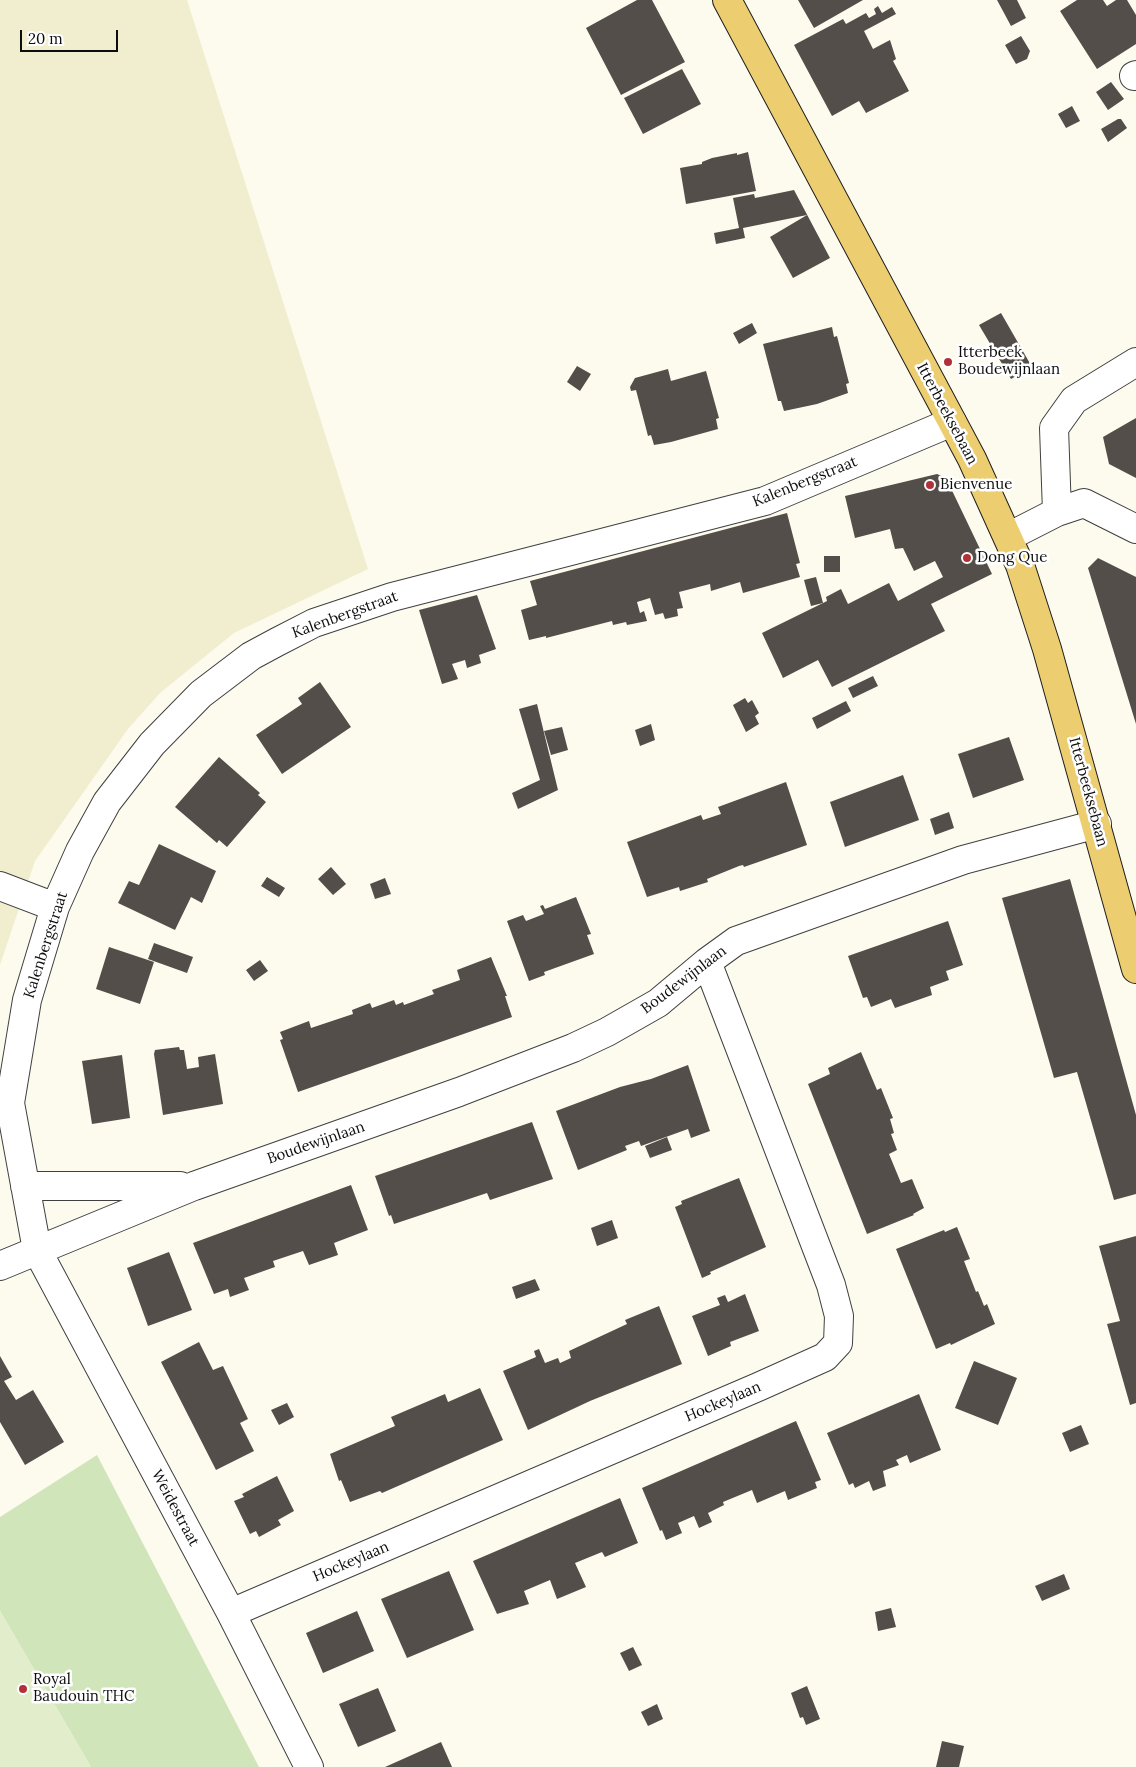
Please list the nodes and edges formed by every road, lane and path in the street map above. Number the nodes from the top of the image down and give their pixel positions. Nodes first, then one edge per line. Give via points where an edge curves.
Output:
1 (727, 0) edge
2 (1136, 362) edge
3 (952, 422) junction
4 (1057, 512) junction
5 (1136, 529) edge
6 (1008, 537) junction
7 (1097, 824) junction
8 (0, 886) edge
9 (55, 907) junction
10 (706, 962) junction
11 (1136, 970) edge
12 (26, 1186) junction
13 (194, 1186) junction
14 (38, 1250) junction
15 (0, 1266) edge
16 (231, 1613) junction
17 (309, 1767) edge

1 - 3 main road, Itterbeeksebaan
2 - 4 street via 1074,400 1054,428
3 - 6 main road, Itterbeeksebaan
3 - 9 street, Kalenbergstraat via 765,501 392,597 314,623 251,656 201,694 124,777 80,851
4 - 5 street via 1084,503
4 - 6 street
6 - 7 main road, Itterbeeksebaan via 1048,649
7 - 10 street, Boudewijnlaan via 963,860 736,942
7 - 11 main road, Itterbeeksebaan
8 - 9 street
9 - 12 street, Kalenbergstraat via 27,1000 10,1103
10 - 13 street, Boudewijnlaan via 658,1003 573,1048
10 - 16 street, Hockeylaan via 831,1285 839,1316 838,1343 825,1356 758,1388
12 - 13 street, Boudewijnlaan
12 - 14 street, Kalenbergstraat
13 - 14 street, Boudewijnlaan
14 - 15 street
14 - 16 street, Weidestraat
16 - 17 street, Weidestraat

